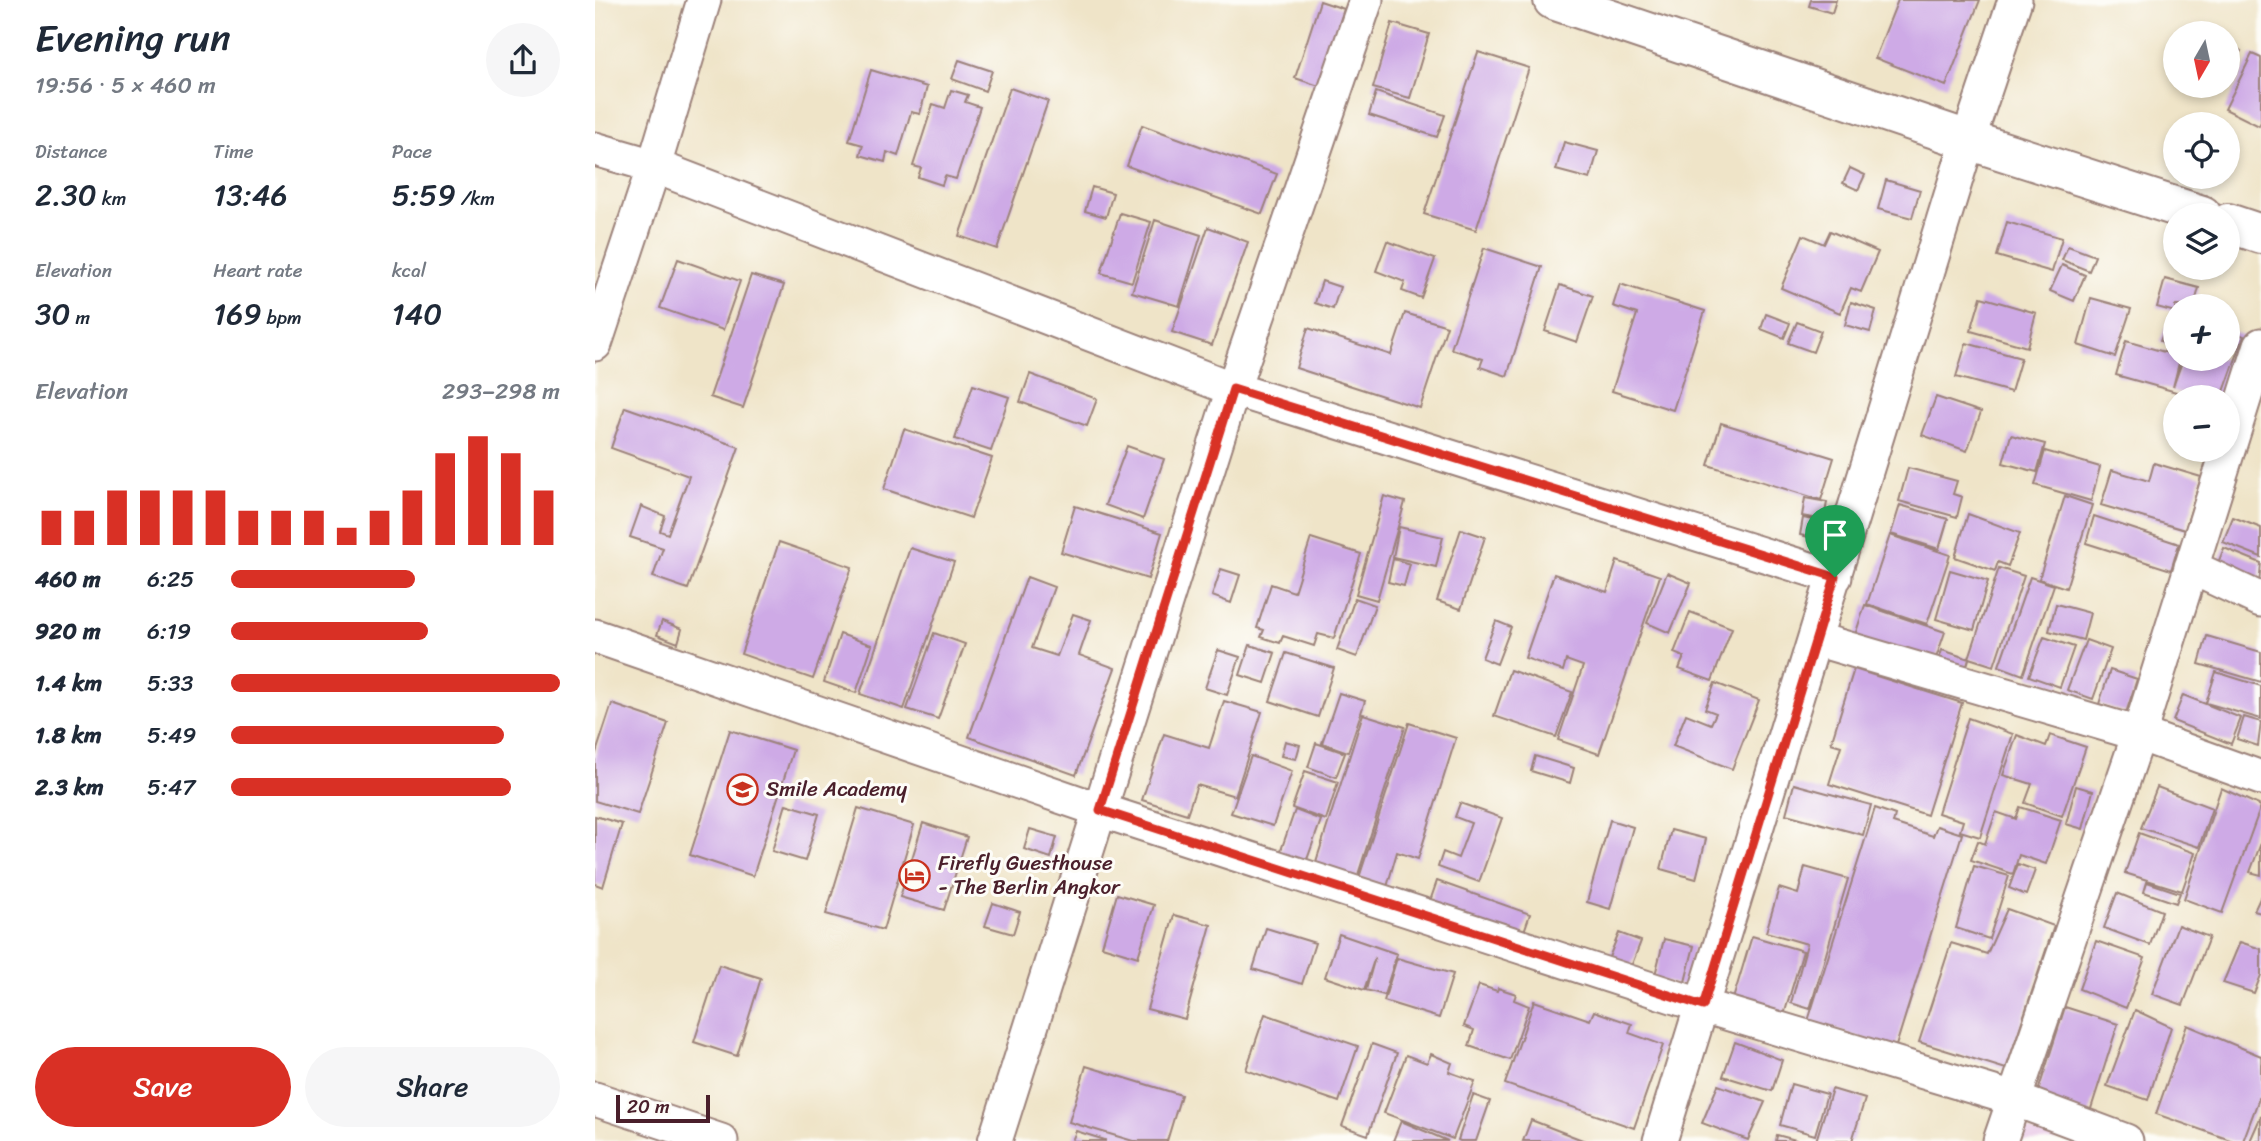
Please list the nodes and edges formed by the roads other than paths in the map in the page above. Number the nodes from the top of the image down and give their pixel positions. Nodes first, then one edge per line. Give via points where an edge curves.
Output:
1 (704, 0) edge
2 (1366, 0) edge
3 (1553, 0) edge
4 (2015, 0) edge
5 (1968, 140) junction
6 (595, 149) edge
7 (654, 166) junction
8 (2165, 203) edge
9 (2240, 227) edge
10 (2261, 234) edge
11 (595, 344) edge
12 (2261, 345) edge
13 (1233, 389) junction
14 (2191, 567) junction
15 (1835, 577) junction
16 (2261, 600) edge
17 (595, 636) edge
18 (1815, 639) junction
19 (2139, 734) junction
20 (2261, 778) edge
21 (1100, 810) junction
22 (1703, 1006) junction
23 (595, 1099) edge
24 (2014, 1099) junction
25 (721, 1141) edge
26 (995, 1141) edge
27 (1660, 1141) edge
28 (2000, 1141) edge
29 (2126, 1141) edge

1 - 7 street
2 - 13 street
3 - 5 street
4 - 5 street
5 - 8 street
5 - 15 street
6 - 7 street
7 - 11 street
7 - 13 street
9 - 10 street
12 - 14 street
13 - 15 street
13 - 21 street
14 - 16 street
14 - 19 street
15 - 18 street
17 - 21 street
18 - 19 street
18 - 22 street
19 - 20 street
19 - 24 street
21 - 22 street
21 - 26 street
22 - 24 street
22 - 27 street
23 - 25 street
24 - 28 street
24 - 29 street

